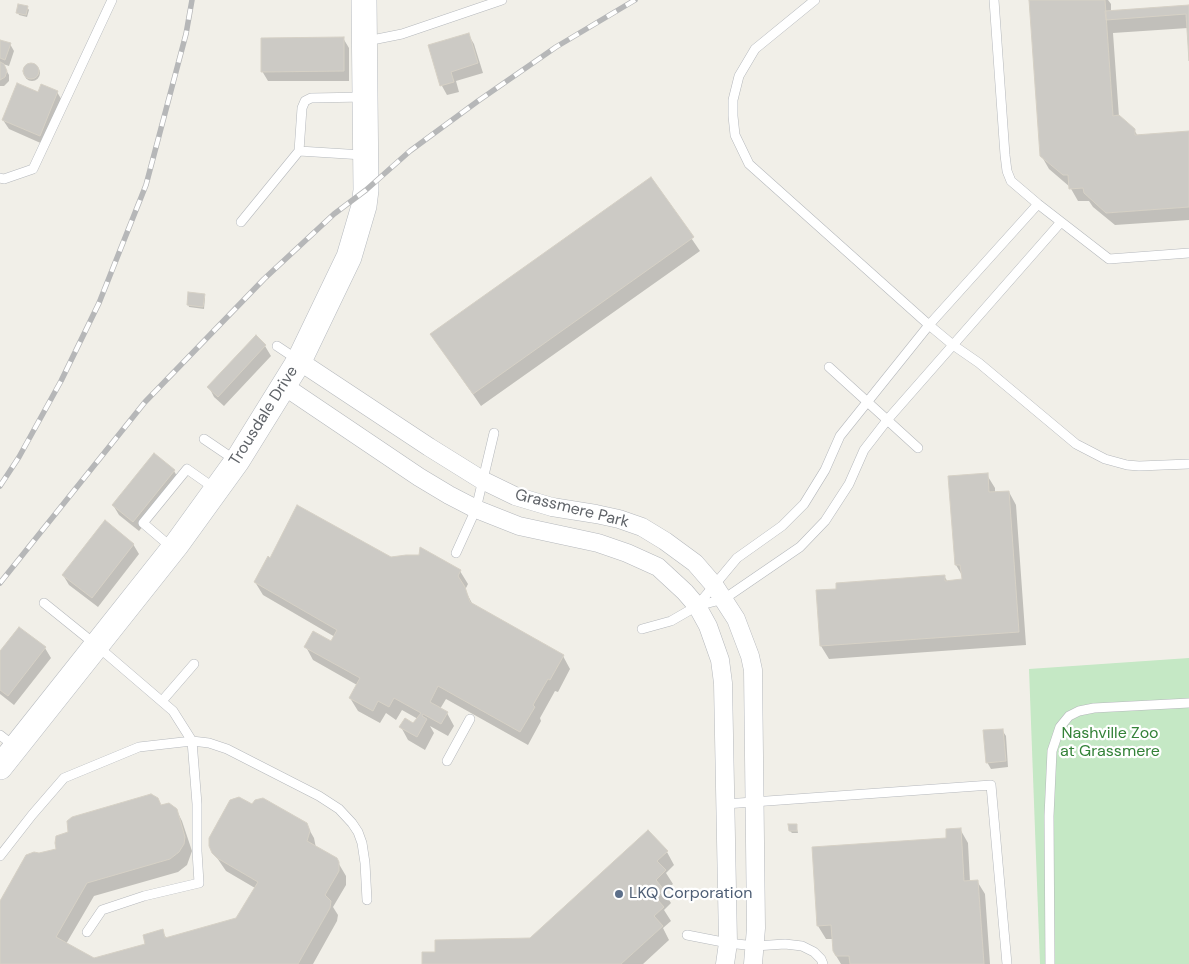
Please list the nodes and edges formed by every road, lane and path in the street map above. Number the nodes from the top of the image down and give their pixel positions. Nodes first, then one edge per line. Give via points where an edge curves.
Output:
1 (112, 0) edge
2 (364, 0) edge
3 (502, 0) edge
4 (815, 0) edge
5 (994, 0) edge
6 (364, 41) junction
7 (365, 97) junction
8 (299, 151) junction
9 (366, 155) junction
10 (0, 178) edge
11 (1038, 204) junction
12 (241, 222) dead end
13 (1061, 222) junction
14 (1189, 253) edge
15 (928, 325) junction
16 (953, 345) junction
17 (277, 346) dead end
18 (299, 361) junction
19 (829, 368) dead end
20 (284, 386) junction
21 (868, 401) junction
22 (888, 419) junction
23 (494, 433) dead end
24 (204, 439) dead end
25 (918, 448) dead end
26 (237, 462) junction
27 (1189, 464) edge
28 (482, 480) junction
29 (216, 490) junction
30 (476, 509) junction
31 (173, 549) junction
32 (456, 553) dead end
33 (719, 592) junction
34 (44, 603) dead end
35 (697, 606) junction
36 (642, 629) dead end
37 (96, 644) junction
38 (194, 664) dead end
39 (162, 702) junction
40 (1189, 703) edge
41 (470, 720) dead end
42 (8, 741) edge
43 (192, 741) junction
44 (447, 761) dead end
45 (0, 767) edge
46 (754, 803) junction
47 (725, 804) junction
48 (0, 856) edge
49 (367, 900) dead end
50 (87, 932) dead end
51 (687, 936) dead end
52 (728, 943) junction
53 (755, 946) junction
54 (725, 964) edge
55 (753, 964) edge
56 (823, 964) edge
57 (1006, 964) edge
58 (1050, 964) edge

1 - 10 lane via 33,169
2 - 6 street, Trousdale Drive
3 - 6 lane via 402,34
4 - 15 lane via 748,58 733,100 735,135 754,169
5 - 11 lane via 1007,171 1011,181
6 - 7 street, Trousdale Drive
7 - 8 lane via 311,98 306,101 302,108
7 - 9 street, Trousdale Drive
8 - 9 lane
8 - 12 lane
9 - 18 street, Trousdale Drive via 364,206 358,232
11 - 13 lane
11 - 15 lane
13 - 14 lane via 1109,259
13 - 16 lane
15 - 16 lane
15 - 21 lane
16 - 22 lane
16 - 27 lane via 1041,416 1105,460 1139,466
17 - 18 lane
18 - 20 street, Trousdale Drive
18 - 28 street, Grassmere Park
19 - 21 lane
20 - 26 street, Trousdale Drive
20 - 30 street, Grassmere Park via 419,477
21 - 22 lane
21 - 33 lane via 840,436 804,504 782,526 737,558
22 - 25 lane
22 - 33 lane via 864,450 850,484 825,520 800,546
23 - 28 lane
24 - 26 lane
26 - 29 street, Trousdale Drive
28 - 30 lane
28 - 33 street, Grassmere Park via 514,496 642,527 695,563
29 - 31 street, Trousdale Drive
29 - 31 lane via 188,469 143,523
30 - 32 lane
30 - 35 street, Grassmere Park via 519,526 627,553 658,567
31 - 37 street, Trousdale Drive
33 - 35 lane
33 - 35 lane
33 - 46 street, Grassmere Park via 736,619 753,670
34 - 37 lane
35 - 36 lane via 671,621
35 - 47 street, Grassmere Park via 720,660
37 - 39 lane
37 - 42 street, Trousdale Drive
38 - 39 lane
39 - 43 lane via 179,718
40 - 58 lane via 1094,708 1069,716 1060,727 1052,751 1048,816
41 - 44 lane
42 - 45 street, Trousdale Drive
43 - 48 lane via 139,747 64,778
43 - 49 lane via 226,749 339,809 352,823 362,843
43 - 50 lane via 199,883 102,910
46 - 47 lane
46 - 53 street, Grassmere Park
46 - 57 lane via 992,785
47 - 52 street, Grassmere Park
51 - 52 lane
52 - 53 lane
52 - 54 street, Grassmere Park
53 - 55 street, Grassmere Park
53 - 56 lane via 785,944 806,947 818,955

